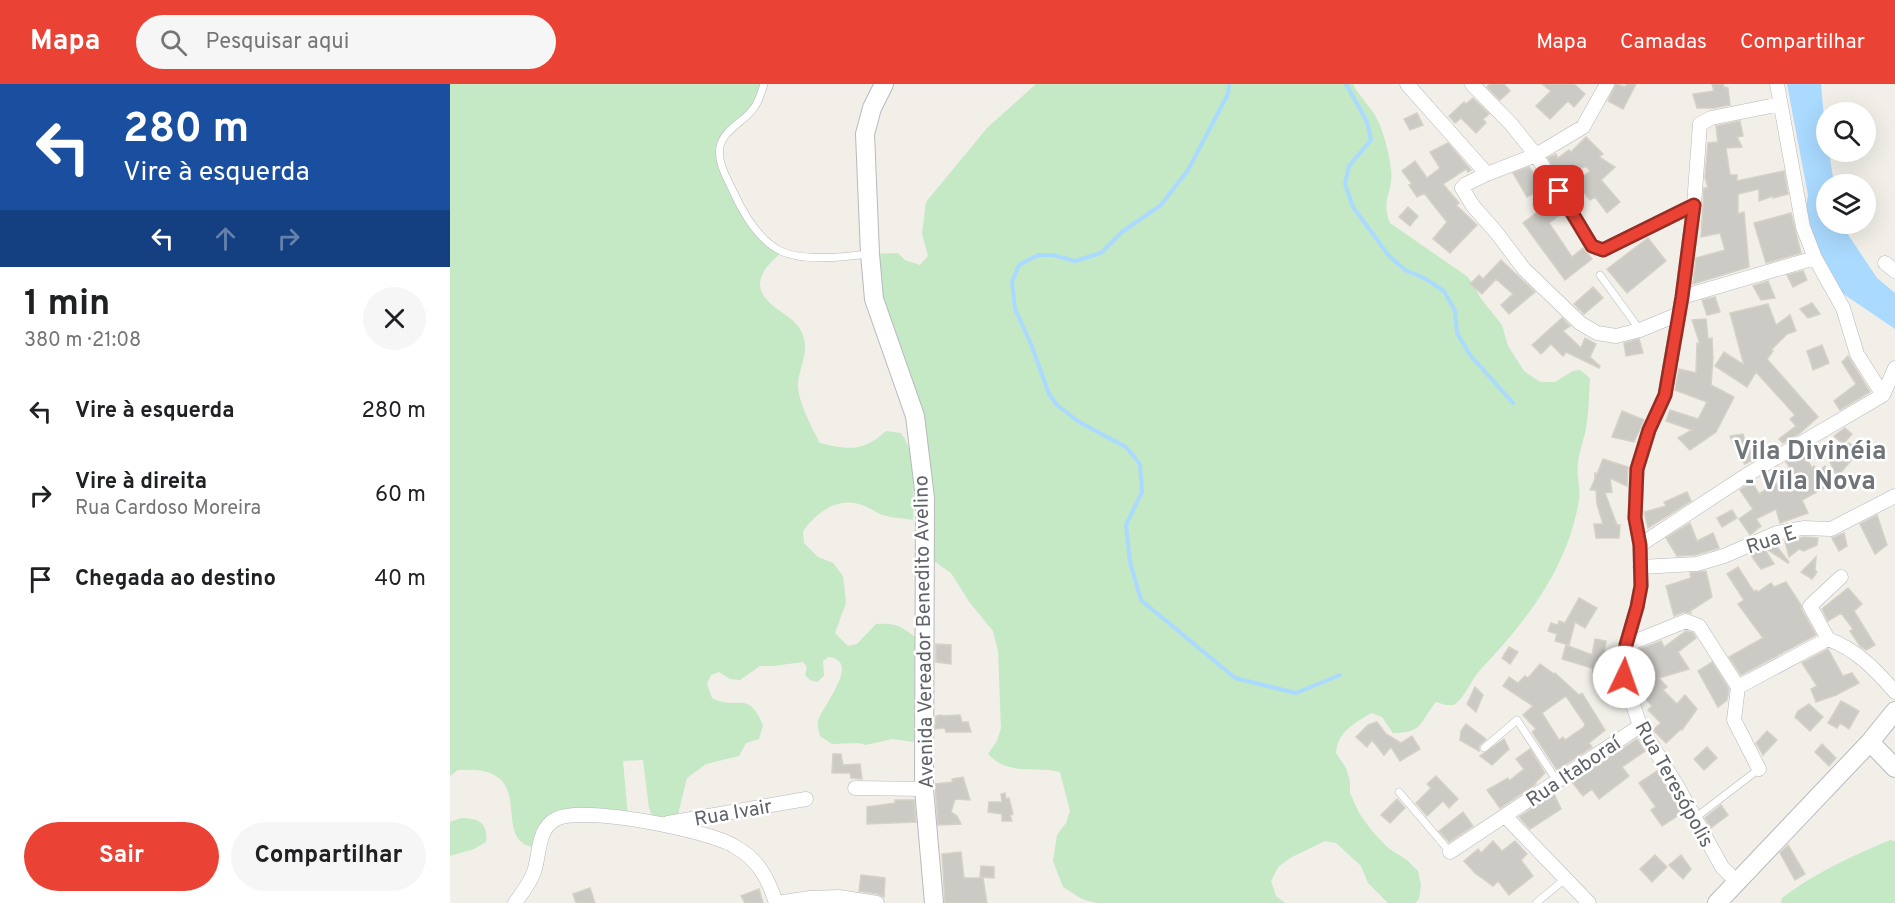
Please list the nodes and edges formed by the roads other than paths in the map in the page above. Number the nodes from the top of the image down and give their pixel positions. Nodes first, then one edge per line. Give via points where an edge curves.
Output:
1 (764, 84) edge
2 (884, 84) edge
3 (1472, 84) edge
4 (1607, 84) edge
5 (1777, 84) edge
6 (1413, 86) edge
7 (1780, 104) junction
8 (1536, 155) junction
9 (1487, 174) junction
10 (1694, 205) junction
11 (870, 254) junction
12 (1815, 258) junction
13 (1600, 275) dead end
14 (1682, 297) junction
15 (1679, 314) junction
16 (1640, 330) junction
17 (1895, 368) edge
18 (1883, 395) junction
19 (1895, 496) edge
20 (1640, 545) junction
21 (1640, 567) junction
22 (1841, 577) dead end
23 (1828, 639) junction
24 (1626, 645) junction
25 (1738, 687) junction
26 (1895, 692) edge
27 (1895, 711) edge
28 (1640, 726) junction
29 (1870, 742) junction
30 (1484, 748) dead end
31 (1895, 768) edge
32 (1759, 769) joint
33 (1557, 781) junction
34 (855, 788) dead end
35 (924, 789) junction
36 (1399, 792) dead end
37 (806, 799) dead end
38 (1506, 817) junction
39 (1695, 818) junction
40 (660, 824) junction
41 (1450, 852) joint
42 (1566, 879) junction
43 (1737, 882) junction
44 (515, 903) edge
45 (777, 903) edge
46 (877, 903) edge
47 (934, 903) edge
48 (1536, 903) edge
49 (1590, 903) edge
50 (1717, 903) edge

1 - 11 lane via 752,111 724,137 720,148 723,168 741,207 760,235 782,252 805,257
2 - 11 main road, Avenida Vereador Benedito Avelino via 865,134
3 - 8 street
4 - 8 street via 1583,127
5 - 7 street
6 - 9 street
7 - 10 street, Rua Teresópolis via 1711,118 1700,124
7 - 12 street via 1803,227
8 - 9 street
8 - 10 street via 1592,246 1603,250
9 - 16 street via 1462,188 1524,269 1581,323 1597,333 1616,336
10 - 14 street, Rua Teresópolis
11 - 35 main road, Avenida Vereador Benedito Avelino via 874,299 915,416 925,498
12 - 14 street
12 - 18 street via 1843,308 1857,354
13 - 16 lane
14 - 15 street, Rua Teresópolis
15 - 16 street
15 - 20 street, Rua Teresópolis via 1665,395 1637,469 1635,518
17 - 18 street
18 - 20 street via 1745,476
19 - 21 street, Rua E via 1831,529 1803,528 1778,533 1698,564
20 - 21 street, Rua Teresópolis
21 - 24 street, Rua Teresópolis via 1641,586
22 - 23 street via 1810,606
23 - 25 street
23 - 26 street via 1862,657
24 - 25 street via 1686,621 1699,626
24 - 28 street, Rua Teresópolis via 1624,677
25 - 32 street via 1734,720
27 - 29 main road
28 - 33 street, Rua Itaboraí
28 - 39 street, Rua Teresópolis
29 - 31 main road
29 - 43 main road
30 - 33 lane via 1517,720
32 - 39 lane
33 - 38 street, Rua Itaboraí
34 - 35 street
35 - 47 main road, Avenida Vereador Benedito Avelino
36 - 41 lane
37 - 40 street, Rua Ivair
38 - 41 street, Rua Itaboraí
38 - 42 street, Rua Itaboraí
39 - 43 street, Rua Teresópolis via 1722,867
40 - 44 street, Rua Ivair via 588,814 555,820 540,839 534,871
40 - 45 street, Rua Ivair via 734,846 759,867
42 - 48 lane
42 - 49 street, Rua Itaboraí
43 - 50 main road
45 - 46 street via 839,897

